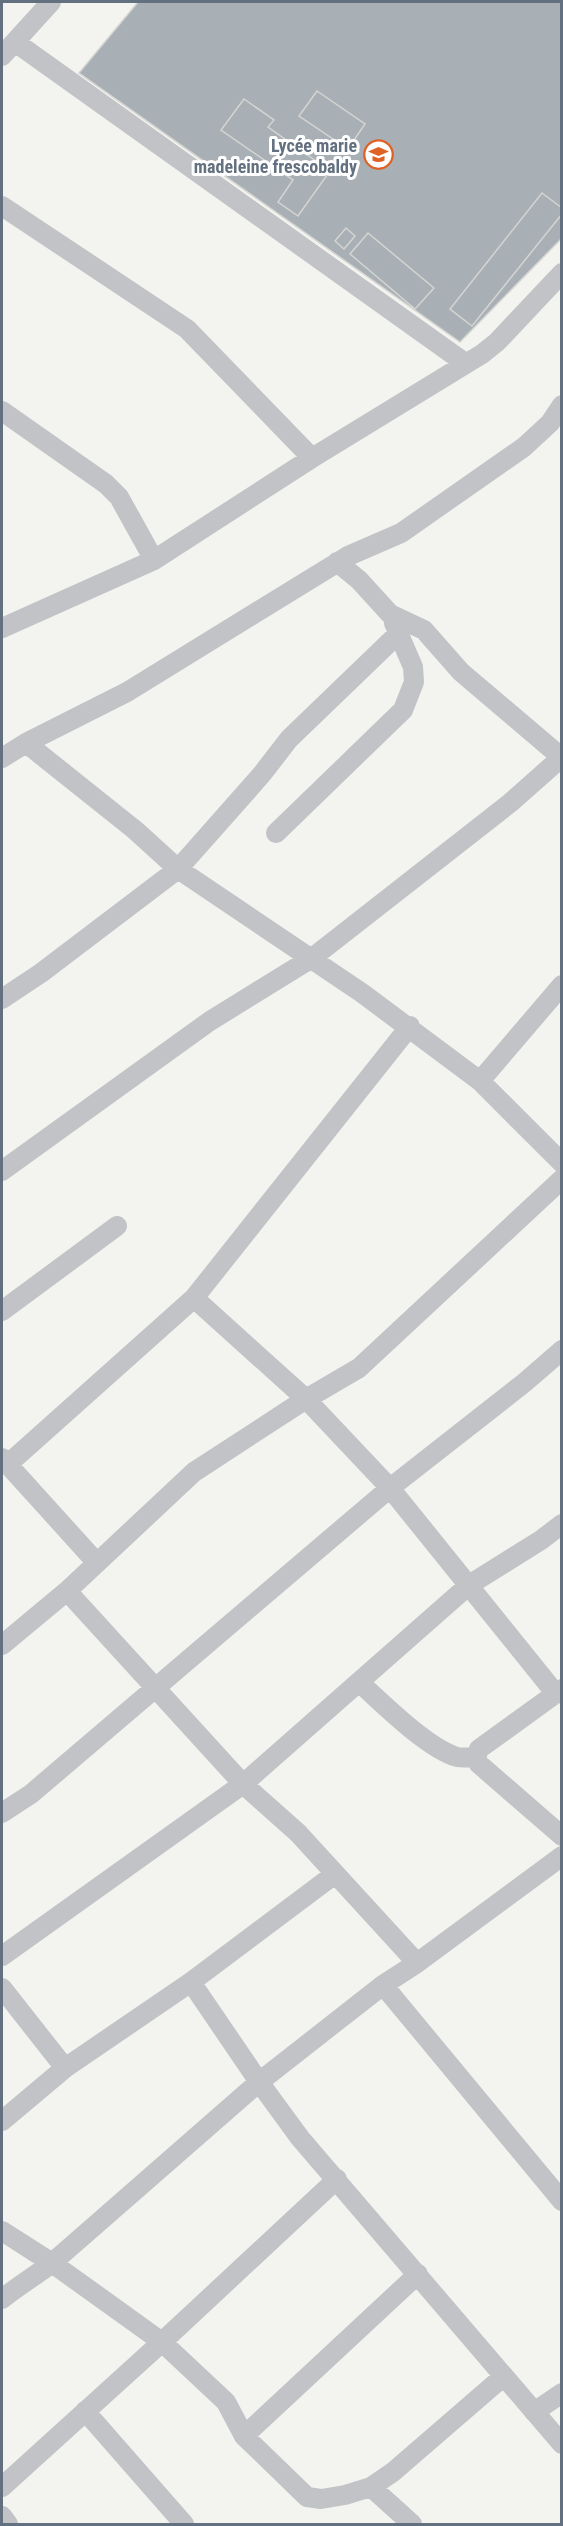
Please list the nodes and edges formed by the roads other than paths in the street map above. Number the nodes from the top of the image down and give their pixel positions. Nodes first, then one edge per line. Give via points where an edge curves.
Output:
1 (51, 2) edge
2 (15, 42) junction
3 (2, 56) edge
4 (2, 206) edge
5 (561, 273) edge
6 (465, 363) junction
7 (561, 405) edge
8 (2, 411) edge
9 (312, 458) junction
10 (358, 550) junction
11 (154, 560) junction
12 (337, 562) junction
13 (359, 580) junction
14 (390, 614) junction
15 (2, 628) edge
16 (398, 634) junction
17 (26, 742) junction
18 (4, 753) edge
19 (561, 757) edge
20 (276, 833) dead end
21 (178, 869) junction
22 (312, 958) junction
23 (561, 985) edge
24 (2, 999) edge
25 (410, 1026) junction
26 (480, 1081) junction
27 (561, 1163) edge
28 (2, 1171) edge
29 (561, 1179) edge
30 (117, 1226) dead end
31 (194, 1298) junction
32 (2, 1311) edge
33 (561, 1350) edge
34 (306, 1399) junction
35 (4, 1462) edge
36 (390, 1488) junction
37 (561, 1524) edge
38 (97, 1563) junction
39 (469, 1585) junction
40 (67, 1591) junction
41 (2, 1644) edge
42 (359, 1682) junction
43 (154, 1689) junction
44 (559, 1691) edge
45 (476, 1756) junction
46 (243, 1785) junction
47 (2, 1813) edge
48 (561, 1836) edge
49 (561, 1856) edge
50 (335, 1874) junction
51 (2, 1956) edge
52 (417, 1963) junction
53 (191, 1982) junction
54 (383, 1985) junction
55 (2, 1988) edge
56 (65, 2068) junction
57 (259, 2082) junction
58 (2, 2121) edge
59 (337, 2179) junction
60 (561, 2201) edge
61 (2, 2231) edge
62 (52, 2263) junction
63 (418, 2274) junction
64 (10, 2286) edge
65 (2, 2299) edge
66 (162, 2343) junction
67 (504, 2376) junction
68 (561, 2393) edge
69 (84, 2411) junction
70 (534, 2412) junction
71 (243, 2436) junction
72 (561, 2444) edge
73 (2, 2487) edge
74 (370, 2487) junction
75 (2, 2516) edge
76 (8, 2524) edge
77 (184, 2524) edge
78 (412, 2524) edge

1 - 2 street
2 - 3 street
2 - 6 street
4 - 9 street via 187,329
5 - 6 street via 497,342
6 - 9 street
7 - 10 street via 550,423 524,447 401,533
8 - 11 street via 106,484 119,497
9 - 11 street
10 - 12 street
10 - 13 street
11 - 15 street
12 - 13 street
12 - 17 street via 127,692
13 - 14 street
14 - 16 street
14 - 19 street via 424,630 461,672
16 - 20 street via 413,667 414,682 402,710
16 - 21 street via 289,739
17 - 18 street
17 - 21 street
19 - 22 street via 510,803
21 - 22 street
21 - 24 street
22 - 25 street
22 - 28 street via 210,1021
23 - 26 street
25 - 26 street
25 - 31 street
26 - 27 street
29 - 34 street via 359,1368
30 - 32 street
31 - 34 street
31 - 35 street
33 - 36 street
34 - 36 street
34 - 38 street via 194,1472
35 - 38 street
36 - 39 street
36 - 43 street
37 - 39 street
38 - 40 street
39 - 42 street
39 - 44 street
40 - 41 street
40 - 43 street
42 - 45 street via 412,1729 443,1749 459,1757
42 - 46 street
43 - 46 street
43 - 47 street via 31,1794
44 - 45 street via 479,1749
45 - 48 street via 479,1764
46 - 50 street via 298,1833
46 - 51 street
49 - 52 street
50 - 52 street
50 - 53 street
52 - 54 street
53 - 56 street
53 - 57 street
54 - 57 street
54 - 60 street
55 - 56 street
56 - 58 street
57 - 59 street via 300,2138
57 - 62 street
59 - 63 street
59 - 66 street
61 - 62 street
62 - 64 street
62 - 66 street
63 - 67 street
63 - 71 street
64 - 65 street
66 - 69 street
66 - 71 street via 226,2402
67 - 70 street
67 - 74 street via 393,2472
68 - 70 street
69 - 73 street
69 - 77 street
70 - 72 street
71 - 74 street via 307,2497 321,2499
74 - 78 street
75 - 76 street

